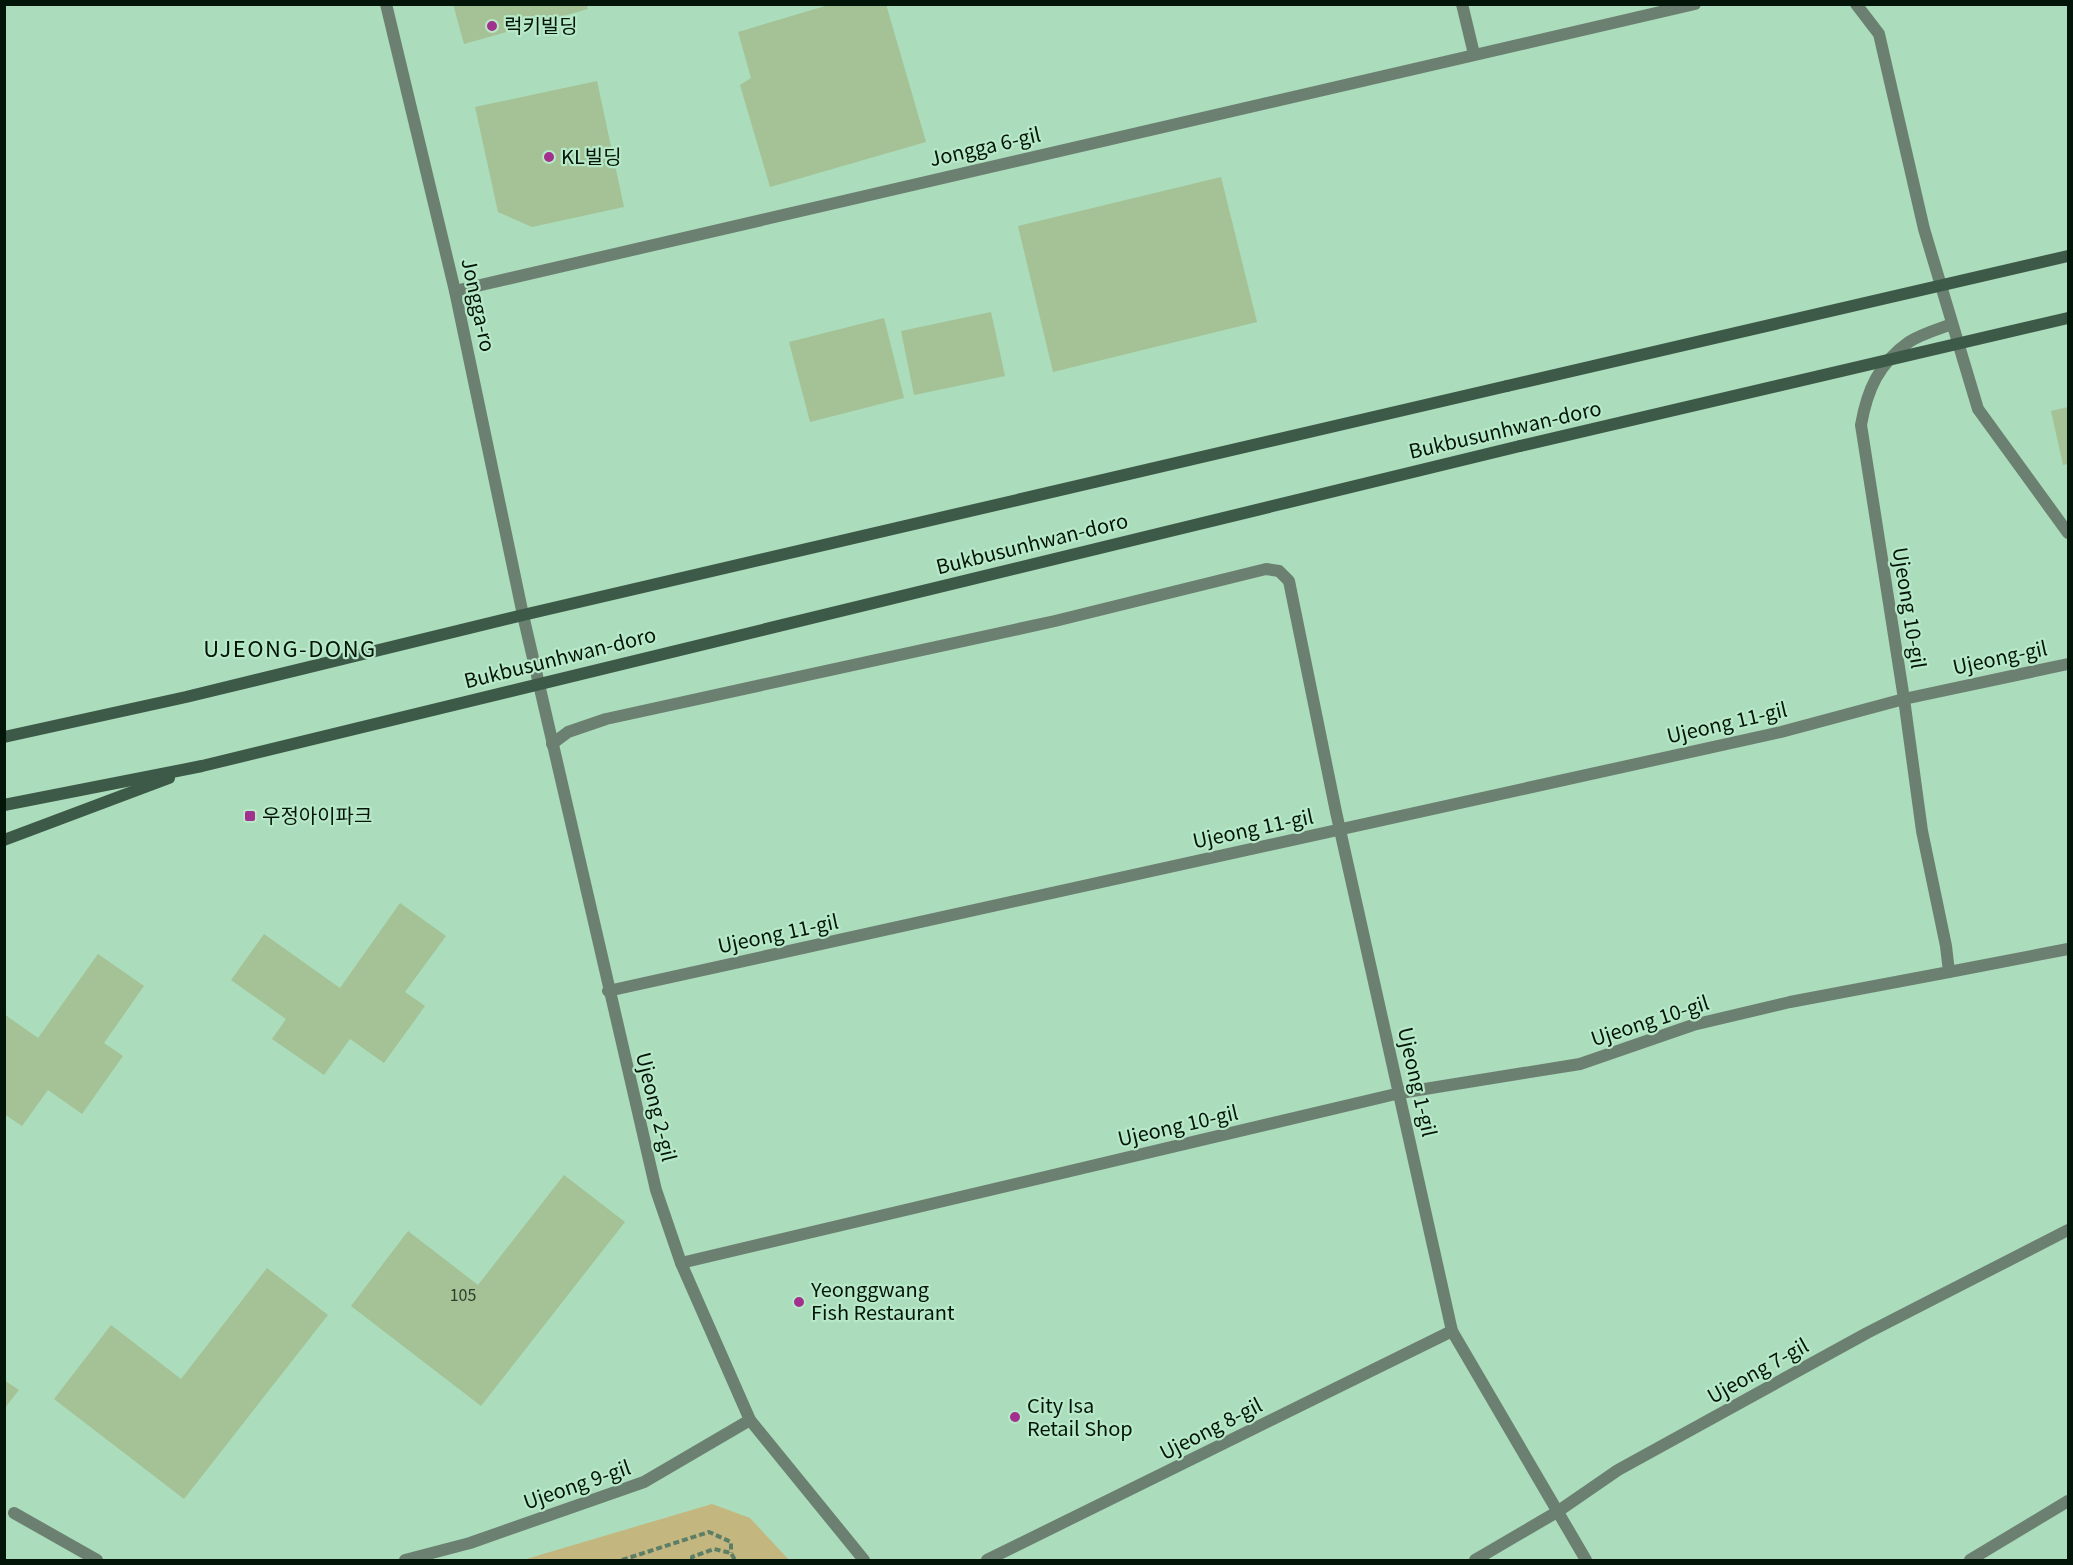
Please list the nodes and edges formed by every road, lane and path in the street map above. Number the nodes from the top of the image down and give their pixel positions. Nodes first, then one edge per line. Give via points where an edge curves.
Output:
1 (386, 4) edge
2 (1462, 4) edge
3 (1695, 4) edge
4 (1856, 4) edge
5 (1474, 54) junction
6 (2068, 256) edge
7 (455, 291) junction
8 (2068, 318) edge
9 (1952, 324) junction
10 (2068, 533) edge
11 (523, 615) junction
12 (2068, 664) edge
13 (538, 684) junction
14 (1904, 699) junction
15 (4, 737) edge
16 (552, 744) junction
17 (202, 766) junction
18 (4, 805) edge
19 (1340, 829) junction
20 (4, 840) edge
21 (2068, 949) edge
22 (1948, 972) junction
23 (608, 991) junction
24 (1400, 1093) junction
25 (2068, 1230) edge
26 (681, 1263) junction
27 (1452, 1331) junction
28 (750, 1420) junction
29 (2068, 1501) edge
30 (1557, 1512) junction
31 (14, 1513) dead end
32 (731, 1553) junction
33 (692, 1559) edge
34 (97, 1560) edge
35 (405, 1560) edge
36 (622, 1560) edge
37 (687, 1560) edge
38 (735, 1560) edge
39 (864, 1560) edge
40 (987, 1560) edge
41 (1475, 1560) edge
42 (1586, 1560) edge
43 (1970, 1560) edge

1 - 7 street, Jongga-ro
2 - 5 street
3 - 5 street, Jongga 6-gil
4 - 9 street via 1879,34 1924,230
5 - 7 street, Jongga 6-gil
6 - 11 main road, bridge
7 - 11 street, Jongga-ro
8 - 13 main road, Bukbusunhwan-doro, bridge via 1520,446
9 - 10 street via 1978,409
9 - 14 street, Ujeong 10-gil via 1910,342 1884,366 1866,394 1861,425
11 - 13 street, Ujeong 2-gil
11 - 15 main road
12 - 14 street, Ujeong-gil
13 - 16 street, Ujeong 2-gil
13 - 17 main road, Bukbusunhwan-doro
14 - 19 street, Ujeong 11-gil via 1781,732
14 - 22 street, Ujeong 10-gil via 1922,831
16 - 19 street, Ujeong 1-gil via 568,732 597,721 1055,621 1266,569 1279,571 1289,581
16 - 23 street, Ujeong 2-gil
17 - 18 main road, Bukbusunhwan-doro
17 - 20 main road
19 - 23 street, Ujeong 11-gil
19 - 24 street, Ujeong 1-gil
21 - 22 street
22 - 24 street, Ujeong 10-gil via 1693,1025 1580,1064
23 - 26 street, Ujeong 2-gil via 656,1190
24 - 26 street, Ujeong 10-gil
24 - 27 street, Ujeong 1-gil
25 - 30 street, Ujeong 7-gil via 1867,1333 1618,1470
26 - 28 street, Ujeong 2-gil
27 - 30 street, Ujeong 1-gil
27 - 40 street, Ujeong 8-gil
28 - 35 street, Ujeong 9-gil via 644,1482 470,1543
28 - 39 street, Ujeong 2-gil
29 - 43 street
30 - 41 street, Ujeong 7-gil
30 - 42 street, Ujeong 1-gil
31 - 34 street
32 - 33 path via 714,1549
32 - 36 path via 731,1542 709,1532
32 - 38 path
33 - 37 path

